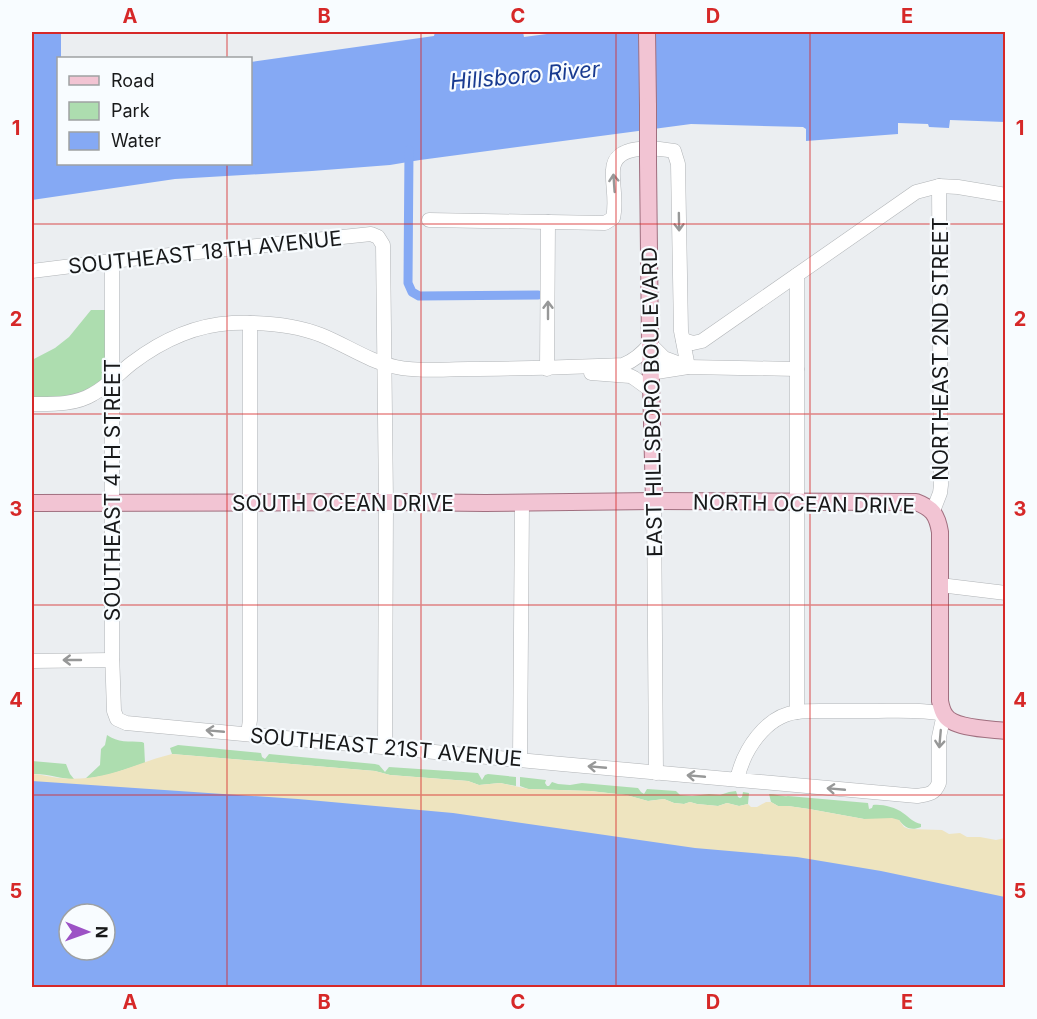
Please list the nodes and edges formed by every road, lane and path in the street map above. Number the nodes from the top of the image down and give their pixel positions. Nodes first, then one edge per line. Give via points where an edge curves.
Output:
1 (647, 32) edge
2 (939, 186) junction
3 (1005, 195) edge
4 (429, 220) dead end
5 (548, 222) junction
6 (112, 261) junction
7 (32, 271) edge
8 (797, 275) junction
9 (250, 323) junction
10 (683, 340) junction
11 (650, 344) junction
12 (385, 365) junction
13 (688, 367) junction
14 (547, 369) junction
15 (797, 369) junction
16 (650, 373) junction
17 (112, 381) junction
18 (652, 391) junction
19 (32, 404) edge
20 (654, 501) junction
21 (386, 502) junction
22 (798, 502) junction
23 (32, 503) edge
24 (251, 503) junction
25 (522, 503) junction
26 (112, 504) junction
27 (933, 511) junction
28 (940, 585) junction
29 (1005, 593) edge
30 (112, 660) junction
31 (32, 661) edge
32 (797, 712) junction
33 (944, 714) junction
34 (117, 718) joint
35 (1005, 731) edge
36 (248, 734) junction
37 (386, 747) junction
38 (520, 760) junction
39 (656, 773) junction
40 (737, 780) junction

1 - 11 main road, EAST HILLSBORO BOULEVARD, bridge
2 - 3 street
2 - 8 street via 916,192
2 - 27 street, NORTHEAST 2ND STREET via 941,485
4 - 5 street
5 -> 10 street via 605,222 613,218 614,160 630,150 674,151 678,164
14 -> 5 street
6 - 7 street, SOUTHEAST 18TH AVENUE
6 - 12 street, SOUTHEAST 18TH AVENUE via 371,234 383,245
6 - 17 street, SOUTHEAST 4TH STREET
8 - 10 street via 702,341
8 - 15 street
9 - 12 street via 294,327 320,335
9 - 17 street via 183,333 157,346
9 - 24 street
10 - 13 street
11 - 13 street via 664,358
11 - 14 street via 640,356 623,365
11 - 16 main road, EAST HILLSBORO BOULEVARD
12 - 14 street via 410,369
12 - 21 street
13 - 15 street
13 - 16 street
14 - 18 street via 630,376
15 - 22 street
16 - 18 main road, EAST HILLSBORO BOULEVARD
17 - 19 street via 84,398 61,404
17 - 26 street, SOUTHEAST 4TH STREET
18 - 20 main road, EAST HILLSBORO BOULEVARD
20 - 22 main road, NORTH OCEAN DRIVE
20 - 25 main road, SOUTH OCEAN DRIVE
20 - 39 street, EAST HILLSBORO BOULEVARD
21 - 24 main road, SOUTH OCEAN DRIVE
21 - 25 main road, SOUTH OCEAN DRIVE
21 - 37 street
22 - 27 main road, NORTH OCEAN DRIVE via 915,502
22 - 32 street
23 - 26 main road, SOUTH OCEAN DRIVE
24 - 26 main road, SOUTH OCEAN DRIVE
24 - 36 street
25 - 38 street
26 - 30 street, SOUTHEAST 4TH STREET
27 - 28 main road, NORTH OCEAN DRIVE via 939,521
28 - 29 street
28 - 33 main road, NORTH OCEAN DRIVE via 940,701
30 -> 31 street
30 - 34 street, SOUTHEAST 4TH STREET
32 - 33 street
32 - 40 street via 763,730 743,761
33 - 35 main road via 959,724
33 -> 40 street, SOUTHEAST 21ST AVENUE via 939,737 939,783 930,794
36 -> 34 street, SOUTHEAST 21ST AVENUE via 126,723
36 - 37 street, SOUTHEAST 21ST AVENUE
37 - 38 street, SOUTHEAST 21ST AVENUE
39 -> 38 street, SOUTHEAST 21ST AVENUE
40 -> 39 street, SOUTHEAST 21ST AVENUE

